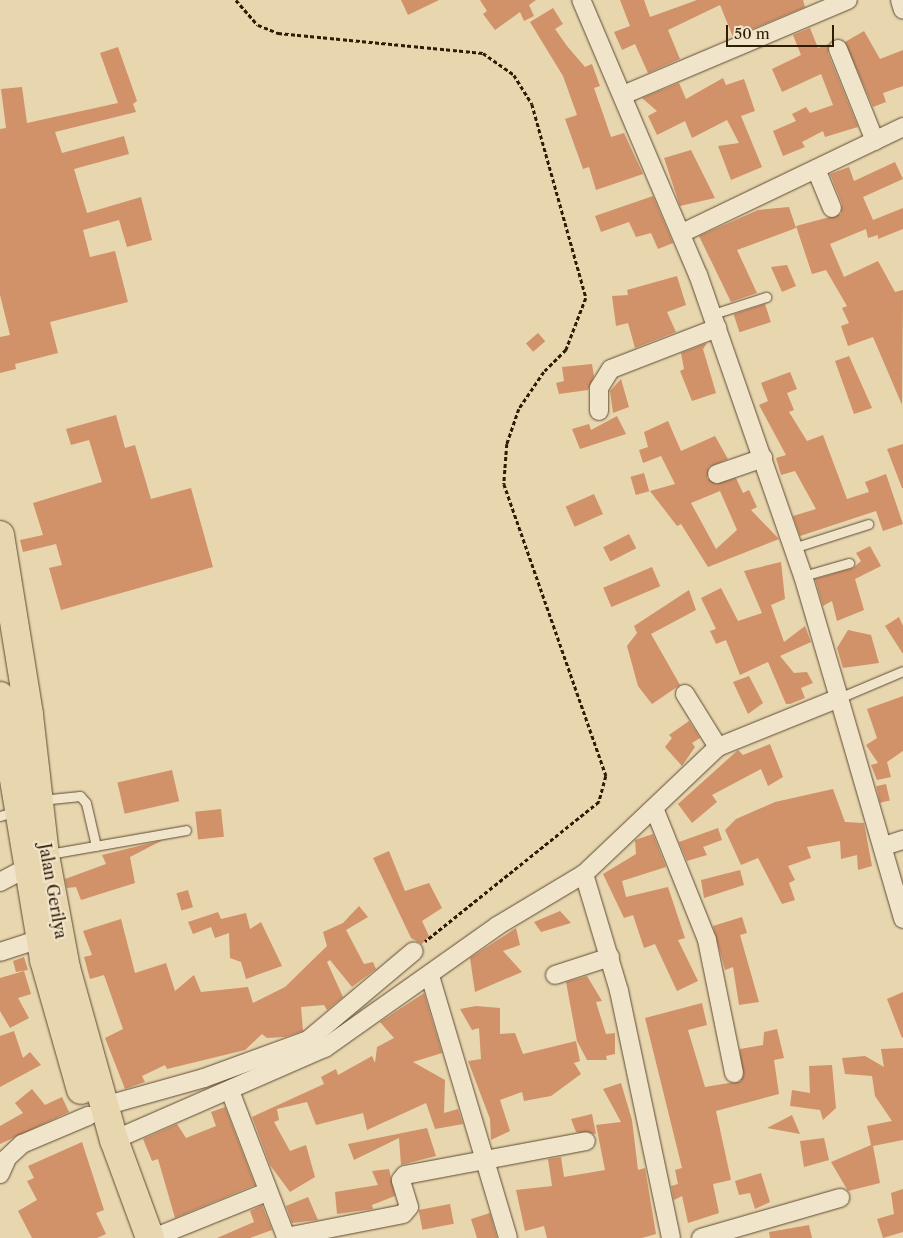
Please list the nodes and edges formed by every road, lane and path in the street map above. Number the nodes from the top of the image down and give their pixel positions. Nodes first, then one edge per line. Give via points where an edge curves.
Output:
1 (236, 0) edge
2 (581, 0) edge
3 (848, 0) edge
4 (900, 0) edge
5 (903, 10) edge
6 (838, 49) dead end
7 (623, 95) junction
8 (901, 134) edge
9 (875, 141) junction
10 (816, 169) junction
11 (832, 208) dead end
12 (682, 233) junction
13 (766, 297) dead end
14 (715, 321) junction
15 (599, 411) dead end
16 (763, 458) junction
17 (717, 474) dead end
18 (868, 524) dead end
19 (0, 535) edge
20 (793, 548) junction
21 (849, 563) dead end
22 (803, 576) junction
23 (903, 671) edge
24 (685, 694) dead end
25 (839, 698) junction
26 (1, 704) edge
27 (718, 747) junction
28 (6, 770) edge
29 (654, 808) junction
30 (19, 809) edge
31 (186, 830) dead end
32 (903, 840) edge
33 (96, 846) junction
34 (884, 846) junction
35 (36, 861) junction
36 (584, 874) junction
37 (0, 882) edge
38 (903, 919) edge
39 (40, 939) junction
40 (414, 951) joint
41 (0, 952) edge
42 (610, 957) junction
43 (555, 975) dead end
44 (430, 976) junction
45 (734, 1073) dead end
46 (230, 1090) junction
47 (101, 1124) junction
48 (586, 1141) dead end
49 (485, 1162) junction
50 (0, 1174) edge
51 (266, 1192) junction
52 (840, 1198) dead end
53 (330, 1232) edge
54 (131, 1238) edge
55 (152, 1238) edge
56 (508, 1238) edge
57 (670, 1238) edge
58 (701, 1238) edge

1 - 40 path via 258,25 278,33 483,53 514,75 532,104 586,298 566,350 544,372 519,409 507,444 504,484 606,776 599,802
2 - 7 street
3 - 7 street
4 - 5 street
6 - 9 street
7 - 12 street
8 - 9 street
9 - 10 street
10 - 11 street
10 - 12 street
12 - 14 street
13 - 14 lane
14 - 15 street via 610,369 599,388
14 - 16 street
16 - 17 street
16 - 20 street
18 - 20 lane
19 - 30 highway, Jalan Gerilya
20 - 22 street
21 - 22 lane
22 - 25 street
23 - 25 lane
24 - 27 street
25 - 27 street
25 - 34 street
26 - 28 highway, Jalan Gerilya
27 - 29 street
28 - 30 highway, Jalan Gerilya
29 - 36 street
29 - 45 street via 706,940
30 - 33 lane via 80,796 86,803
30 - 35 highway, Jalan Gerilya
31 - 33 lane
32 - 34 street
33 - 35 lane
34 - 38 street
35 - 37 street
35 - 39 highway, Jalan Gerilya
35 - 47 highway, Jalan Gerilya via 66,968
36 - 42 street
36 - 44 street via 497,926
39 - 41 street
39 - 47 highway, Jalan Gerilya
40 - 47 street via 308,1040 204,1078
42 - 43 street
42 - 57 street
44 - 46 street via 325,1048
44 - 49 street
46 - 47 street
46 - 51 street
47 - 50 street via 22,1144
47 - 54 highway, Jalan Gerilya
47 - 55 highway, Jalan Gerilya
48 - 49 street
49 - 53 street via 405,1175 401,1180 408,1211
49 - 56 street
51 - 53 street via 286,1237
51 - 55 street
52 - 58 street

